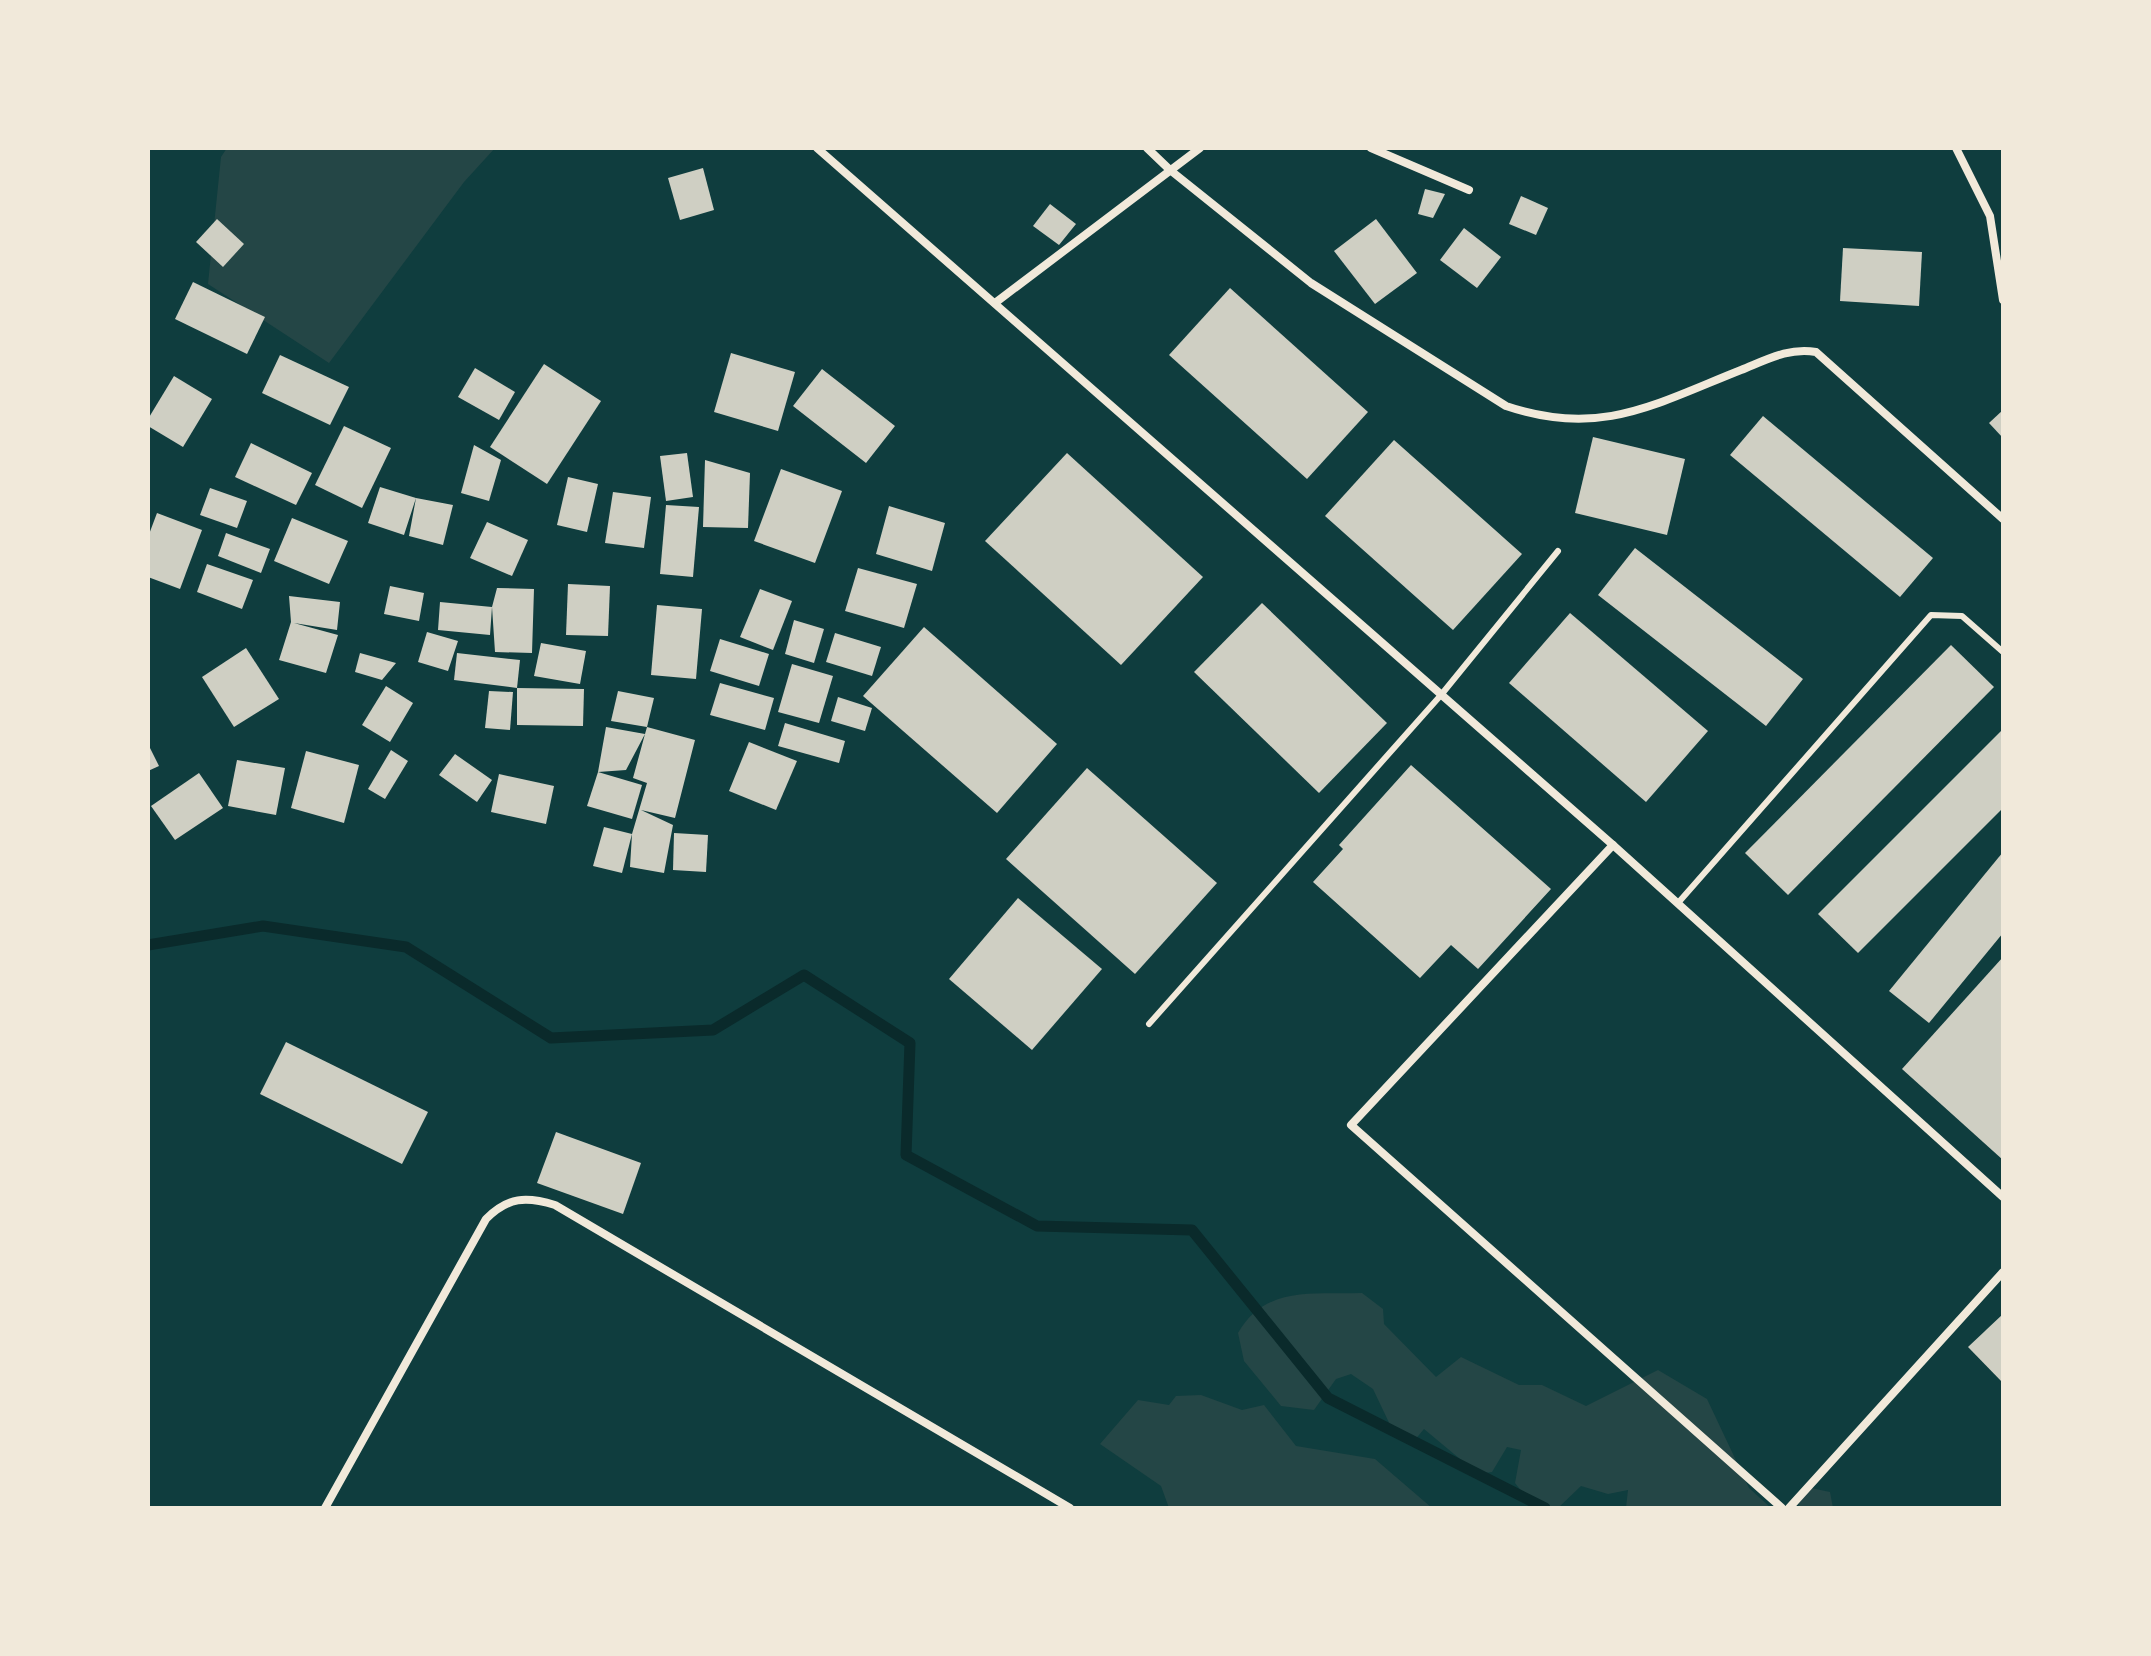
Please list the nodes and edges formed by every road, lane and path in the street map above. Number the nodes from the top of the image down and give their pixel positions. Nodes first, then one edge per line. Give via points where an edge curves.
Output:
1 (817, 148) edge
2 (1147, 148) edge
3 (1200, 148) edge
4 (1371, 148) edge
5 (1956, 148) edge
6 (1170, 170) junction
7 (1469, 190) dead end
8 (2003, 300) edge
9 (995, 303) junction
10 (2003, 519) edge
11 (1558, 551) dead end
12 (2003, 652) edge
13 (1441, 695) junction
14 (1613, 845) junction
15 (1678, 903) junction
16 (1149, 1024) dead end
17 (2003, 1197) edge
18 (2003, 1272) edge
19 (325, 1508) edge
20 (1070, 1508) edge
21 (1782, 1508) edge
22 (1789, 1508) edge

1 - 9 street
2 - 6 street
3 - 6 street
4 - 7 street
5 - 8 street via 1990,216
6 - 9 street
6 - 10 street via 1311,283 1506,406 1538,417 1599,419 1642,409 1789,351 1816,352
9 - 13 street
11 - 13 lane
12 - 15 lane via 1962,616 1931,615
13 - 14 street
13 - 16 lane
14 - 15 street
14 - 21 street via 1351,1125
15 - 17 street
18 - 22 street
19 - 20 street via 486,1219 499,1206 535,1199 555,1205

